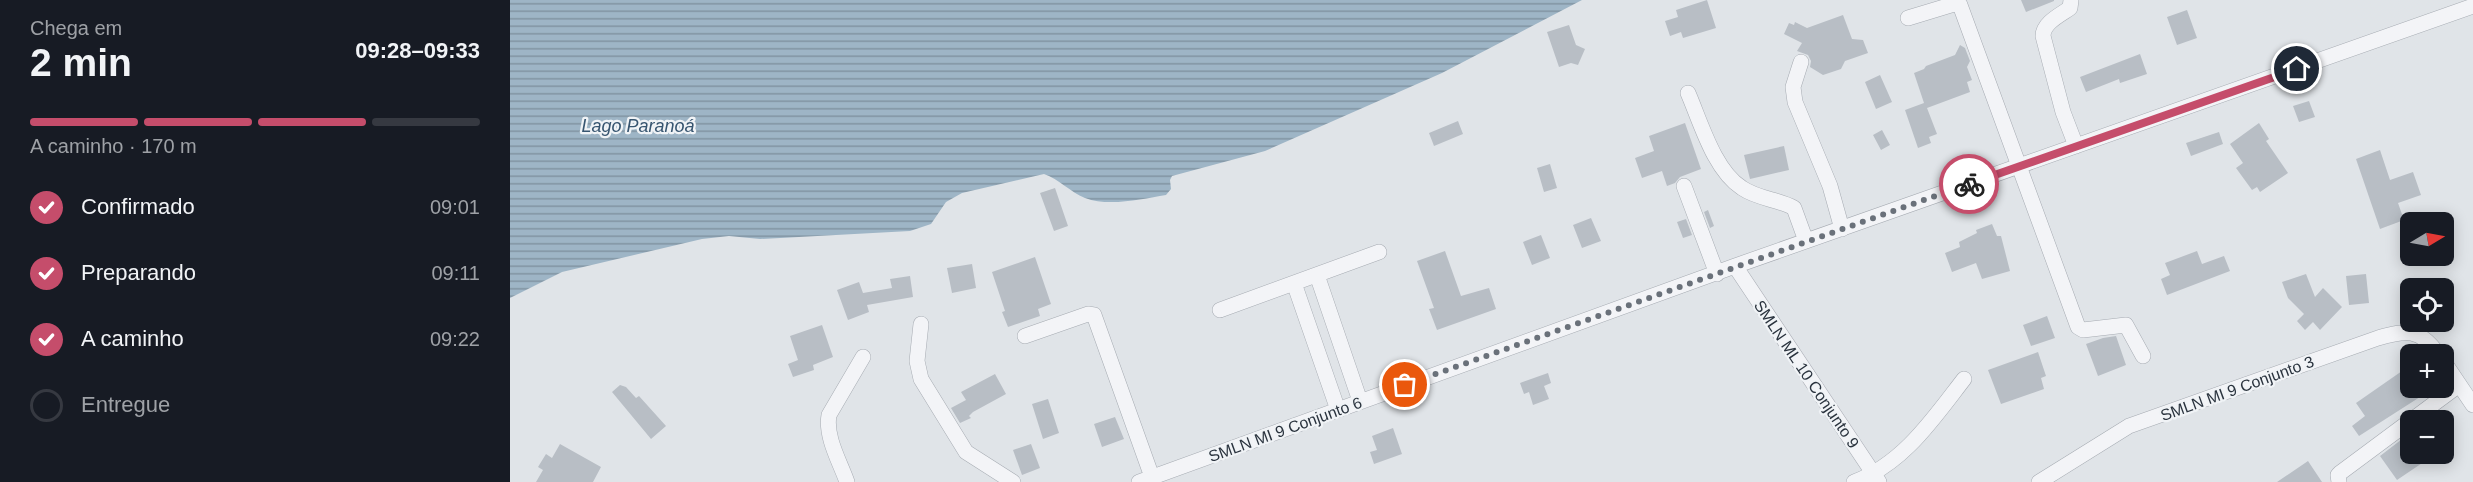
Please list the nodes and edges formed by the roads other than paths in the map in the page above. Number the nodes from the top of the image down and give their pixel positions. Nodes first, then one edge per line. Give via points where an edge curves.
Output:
1 (2071, 0) edge
2 (2473, 6) edge
3 (1908, 18) dead end
4 (1801, 62) dead end
5 (1688, 93) dead end
6 (2076, 146) junction
7 (2018, 167) junction
8 (1684, 186) dead end
9 (1842, 229) junction
10 (1806, 241) junction
11 (1379, 252) dead end
12 (1735, 266) junction
13 (1717, 274) junction
14 (1317, 275) junction
15 (1294, 283) junction
16 (1220, 310) dead end
17 (921, 324) dead end
18 (1025, 336) dead end
19 (2432, 344) edge
20 (2143, 356) dead end
21 (863, 357) dead end
22 (2454, 377) edge
23 (1964, 379) dead end
24 (2459, 385) junction
25 (1360, 401) junction
26 (2473, 405) edge
27 (1338, 410) junction
28 (2425, 410) edge
29 (2400, 428) edge
30 (1877, 478) edge
31 (1145, 480) edge
32 (847, 482) edge
33 (1013, 482) edge
34 (1854, 482) edge
35 (2039, 482) edge
36 (2339, 482) edge

1 - 6 street via 2070,8 2047,25 2043,36
2 - 6 street, SMLN MI 9 Conjunto 6
3 - 7 street via 1960,5
4 - 9 street via 1793,87 1795,102 1830,186
5 - 10 street via 1728,177 1753,194 1794,208
6 - 7 street, SMLN MI 9 Conjunto 6
7 - 9 street, SMLN MI 9 Conjunto 6
7 - 20 street via 2079,329 2126,325
8 - 13 street
9 - 10 street, SMLN MI 9 Conjunto 6
10 - 12 street, SMLN MI 9 Conjunto 6
11 - 14 street
12 - 13 street, SMLN MI 9 Conjunto 6
12 - 30 street, SMLN ML 10 Conjunto 9
13 - 25 street, SMLN MI 9 Conjunto 6
14 - 15 street
14 - 25 street
15 - 16 street
15 - 27 street
17 - 33 street via 917,361 921,380 966,452
18 - 31 street via 1094,315
19 - 35 street, SMLN MI 9 Conjunto 3 via 2412,332 2378,338 2129,426
21 - 32 street via 828,422
22 - 24 street
23 - 30 street
24 - 26 street
24 - 28 street
25 - 27 street, SMLN MI 9 Conjunto 6
27 - 31 street, SMLN MI 9 Conjunto 6
29 - 36 street via 2340,473
30 - 34 street

